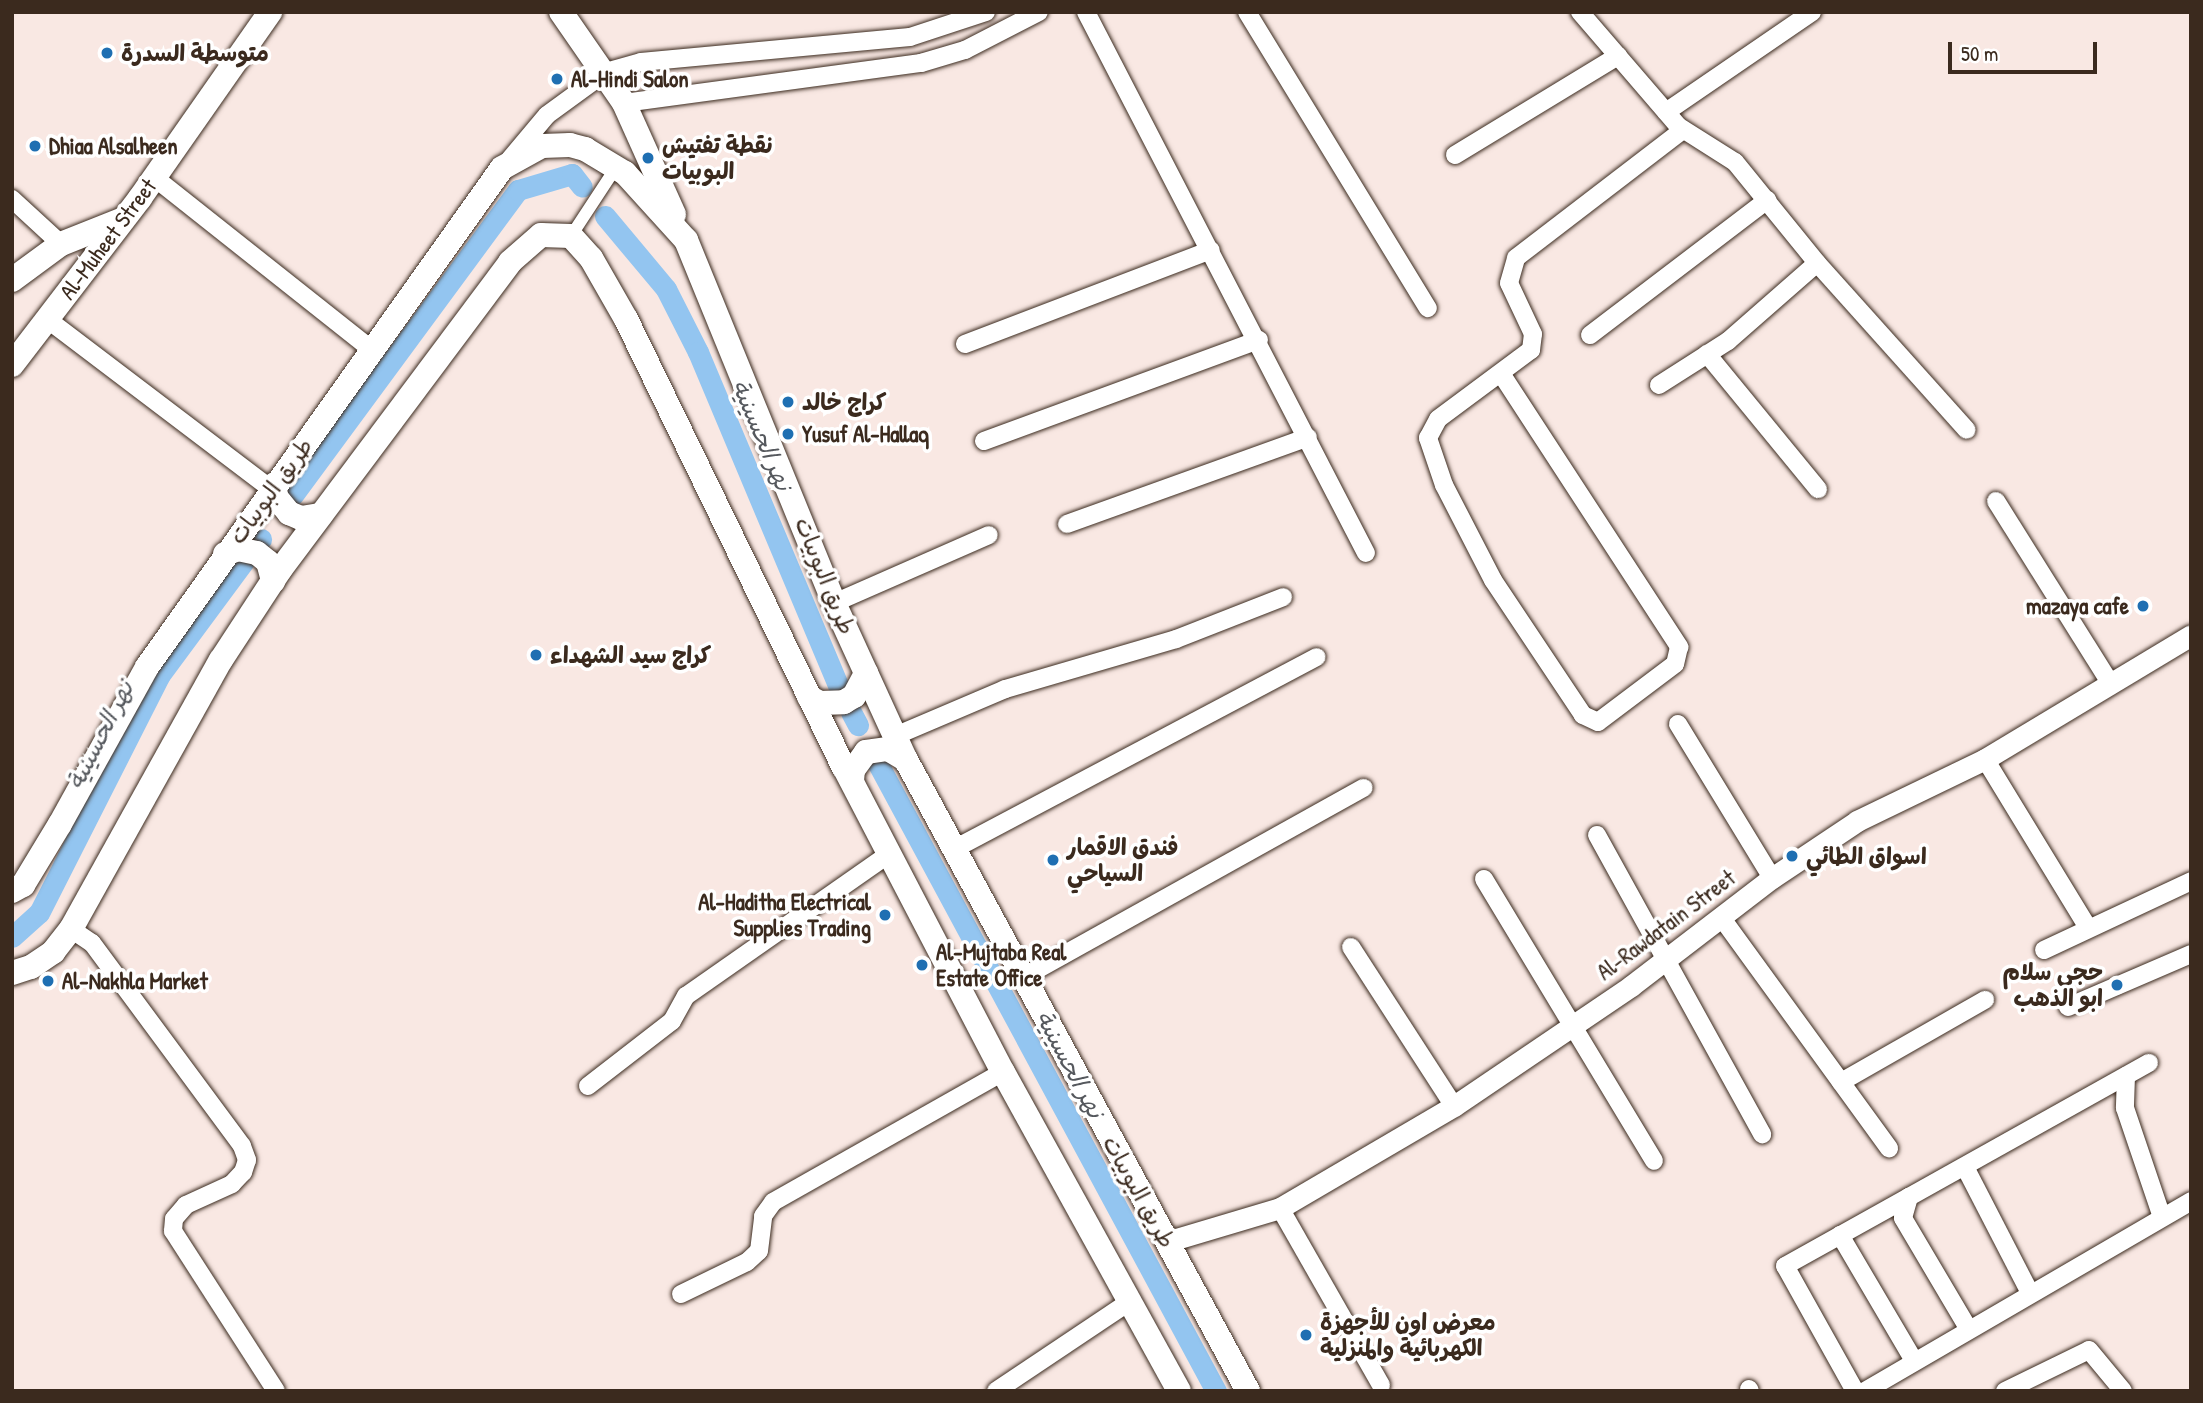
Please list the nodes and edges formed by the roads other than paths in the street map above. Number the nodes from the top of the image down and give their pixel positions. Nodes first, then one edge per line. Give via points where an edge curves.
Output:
1 (270, 12) edge
2 (561, 12) edge
3 (986, 12) edge
4 (1039, 12) edge
5 (1086, 12) edge
6 (1247, 12) edge
7 (1580, 12) edge
8 (1812, 12) edge
9 (1618, 56) junction
10 (606, 72) junction
11 (624, 103) junction
12 (1666, 112) junction
13 (1683, 130) junction
14 (1455, 155) dead end
15 (617, 166) junction
16 (502, 169) junction
17 (155, 178) junction
18 (12, 199) edge
19 (1767, 200) junction
20 (123, 219) junction
21 (571, 236) junction
22 (686, 240) junction
23 (61, 244) junction
24 (1211, 250) junction
25 (1817, 262) junction
26 (12, 280) edge
27 (1428, 308) dead end
28 (47, 319) junction
29 (1590, 335) dead end
30 (1259, 340) junction
31 (965, 344) dead end
32 (372, 350) junction
33 (1707, 354) junction
34 (13, 362) edge
35 (1502, 375) junction
36 (1659, 385) dead end
37 (1967, 430) dead end
38 (1308, 437) junction
39 (984, 441) dead end
40 (273, 487) junction
41 (1818, 489) dead end
42 (1996, 501) dead end
43 (321, 515) junction
44 (1067, 524) dead end
45 (989, 535) dead end
46 (1366, 553) dead end
47 (225, 554) junction
48 (273, 581) junction
49 (1283, 597) dead end
50 (834, 603) junction
51 (2191, 635) edge
52 (1316, 657) dead end
53 (866, 673) junction
54 (2109, 681) junction
55 (809, 697) junction
56 (1678, 724) dead end
57 (895, 736) junction
58 (1985, 759) junction
59 (906, 760) junction
60 (852, 781) junction
61 (1364, 788) dead end
62 (1597, 835) dead end
63 (956, 848) junction
64 (890, 853) junction
65 (1772, 878) junction
66 (1484, 879) dead end
67 (2191, 881) edge
68 (12, 891) edge
69 (1721, 917) junction
70 (2088, 928) junction
71 (71, 929) junction
72 (1351, 947) dead end
73 (2044, 950) dead end
74 (2191, 954) edge
75 (1665, 962) junction
76 (12, 973) edge
77 (1022, 978) junction
78 (1985, 1000) dead end
79 (2068, 1007) dead end
80 (1573, 1027) junction
81 (2149, 1063) dead end
82 (1003, 1072) junction
83 (2126, 1076) junction
84 (1841, 1082) junction
85 (588, 1086) dead end
86 (1454, 1107) junction
87 (1762, 1134) dead end
88 (1889, 1148) dead end
89 (1654, 1161) dead end
90 (1965, 1167) junction
91 (1909, 1197) junction
92 (2191, 1200) edge
93 (1280, 1208) junction
94 (2162, 1217) junction
95 (1840, 1235) junction
96 (1166, 1242) junction
97 (2030, 1293) junction
98 (681, 1294) dead end
99 (1129, 1302) junction
100 (1968, 1328) junction
101 (1913, 1359) junction
102 (1381, 1385) dead end
103 (276, 1391) edge
104 (996, 1391) edge
105 (1179, 1391) edge
106 (1248, 1391) edge
107 (1855, 1391) edge
108 (1865, 1391) edge
109 (2005, 1391) edge
110 (2123, 1391) edge

1 - 17 main road, Al-Muheet Street
2 - 10 main road
3 - 10 street via 910,37 641,62
4 - 11 street via 965,50 921,63
5 - 24 street
6 - 27 street
7 - 9 street
8 - 12 street
9 - 12 street
9 - 14 street
10 - 11 main road
10 - 16 street via 547,115
11 - 22 main road
12 - 13 street
13 - 19 street via 1735,162
13 - 35 street via 1516,258 1509,283 1534,339 1528,354
15 - 16 main road, طريق البوبيات via 585,149 556,144 542,146
15 - 21 street
15 - 22 main road, طريق البوبيات
16 - 32 main road, طريق البوبيات
17 - 20 main road, Al-Muheet Street
17 - 32 street
18 - 23 street
19 - 25 street
19 - 29 street
20 - 23 main road
20 - 28 main road, Al-Muheet Street
21 - 43 main road via 541,235 510,262
21 - 55 main road via 591,258 626,319
22 - 50 main road, طريق البوبيات
23 - 26 main road
24 - 30 street
24 - 31 street
25 - 33 street via 1728,341
25 - 37 street
28 - 34 main road, Al-Muheet Street
28 - 40 street
30 - 38 street
30 - 39 street
32 - 40 main road, طريق البوبيات
33 - 36 street
33 - 41 street
35 - 35 street via 1438,419 1429,438 1430,453 1493,580 1583,715 1598,722 1675,664 1679,647
38 - 44 street
38 - 46 street
40 - 43 main road via 289,513 301,518
40 - 47 main road, طريق البوبيات
42 - 54 street
43 - 48 main road
45 - 50 street
47 - 48 main road via 244,549 257,553 268,562
47 - 68 main road, طريق البوبيات via 147,667 23,885
48 - 71 main road via 221,660
49 - 57 street via 1176,639 1005,689
50 - 53 main road, طريق البوبيات
51 - 54 street, Al-Rawdatain Street
52 - 63 street
53 - 55 main road via 854,696 844,702 832,705
53 - 57 main road, طريق البوبيات
54 - 58 street, Al-Rawdatain Street
55 - 60 main road
56 - 65 street
57 - 59 main road, طريق البوبيات
58 - 65 street, Al-Rawdatain Street via 1857,821
58 - 70 street
59 - 60 main road via 888,748 866,752 853,770
59 - 63 main road, طريق البوبيات
60 - 64 main road
61 - 77 street
62 - 75 street
63 - 77 main road, طريق البوبيات
64 - 82 main road
64 - 85 street via 686,996 672,1021
65 - 69 street, Al-Rawdatain Street
66 - 80 street
67 - 70 street
69 - 75 street, Al-Rawdatain Street
69 - 84 street
70 - 73 street
71 - 76 main road via 53,951 31,967
71 - 103 street via 92,943 242,1146 247,1160 243,1172 232,1184 186,1205 174,1219 173,1231
72 - 86 street
74 - 79 street
75 - 80 street, Al-Rawdatain Street
75 - 87 street
77 - 96 main road, طريق البوبيات
78 - 84 street
80 - 86 street, Al-Rawdatain Street
80 - 89 street
81 - 83 street
82 - 98 street via 773,1202 763,1216 759,1251 747,1262
82 - 99 main road
83 - 90 street
83 - 94 street via 2125,1108
84 - 88 street
86 - 93 street, Al-Rawdatain Street
90 - 91 street
90 - 97 street
91 - 95 street
91 - 100 street via 1903,1218
92 - 94 street
93 - 96 street, Al-Rawdatain Street
93 - 102 street
94 - 97 street
95 - 101 street
95 - 107 street via 1785,1266
96 - 106 main road, طريق البوبيات
97 - 100 street
99 - 104 street
99 - 105 main road
100 - 101 street
101 - 108 street
109 - 110 street via 2089,1350

